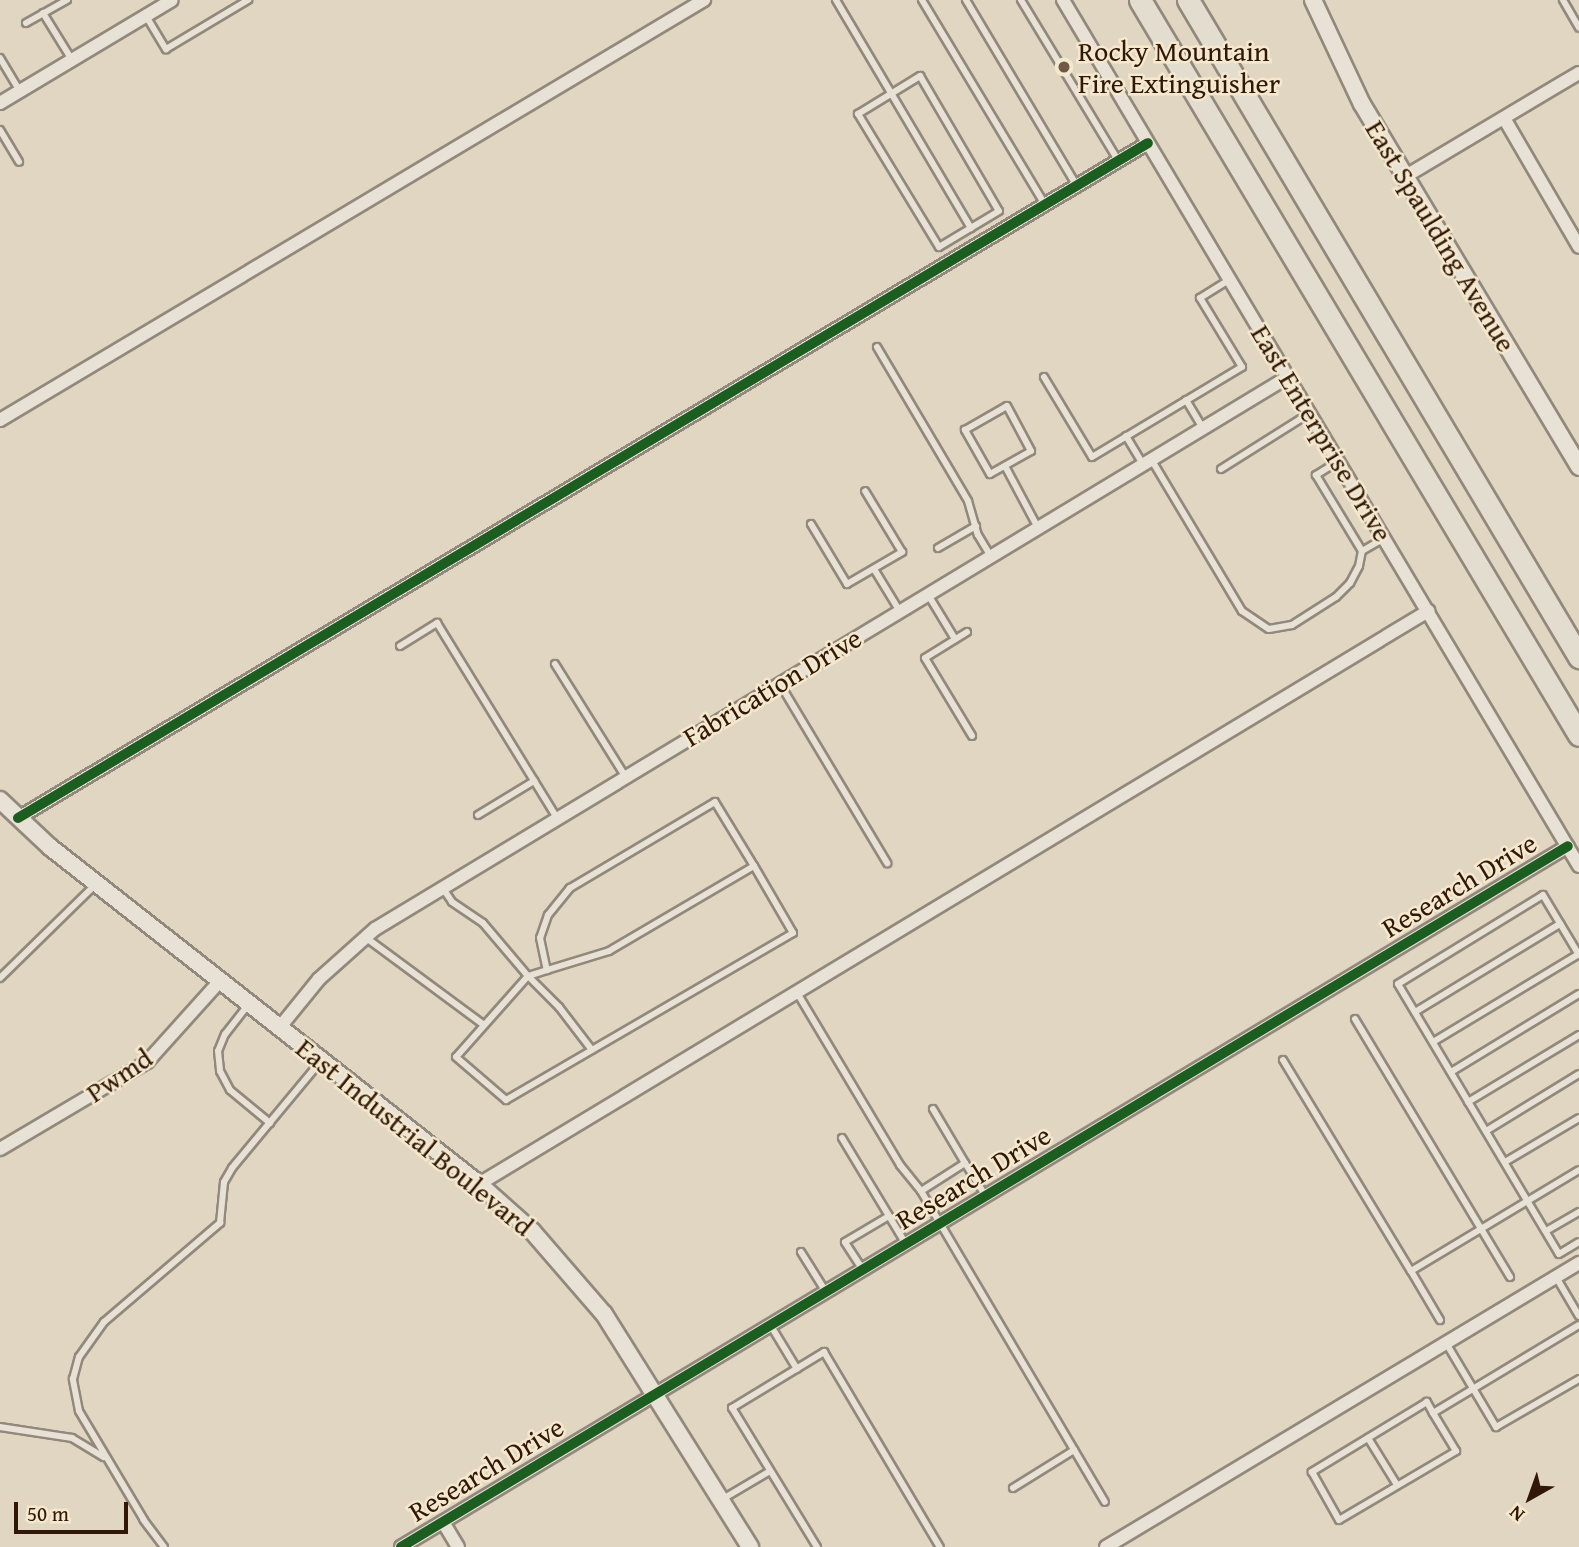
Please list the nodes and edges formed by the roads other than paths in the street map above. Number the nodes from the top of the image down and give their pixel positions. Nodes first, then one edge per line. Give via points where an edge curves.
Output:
1 (66, 0) edge
2 (172, 0) edge
3 (248, 0) edge
4 (704, 0) edge
5 (836, 0) edge
6 (922, 0) edge
7 (966, 0) edge
8 (1021, 0) edge
9 (1063, 0) edge
10 (1140, 0) edge
11 (1188, 0) edge
12 (1312, 0) edge
13 (1563, 0) edge
14 (43, 13) junction
15 (146, 16) junction
16 (26, 23) dead end
17 (1579, 28) edge
18 (0, 58) edge
19 (72, 60) junction
20 (1579, 73) edge
21 (20, 91) junction
22 (891, 94) junction
23 (0, 103) edge
24 (1504, 118) junction
25 (0, 130) edge
26 (1148, 143) junction
27 (1119, 161) junction
28 (19, 162) dead end
29 (1406, 176) junction
30 (1077, 186) junction
31 (1045, 205) junction
32 (971, 228) junction
33 (1579, 247) edge
34 (1230, 280) junction
35 (877, 347) dead end
36 (1044, 377) dead end
37 (1288, 377) junction
38 (1186, 400) junction
39 (1310, 414) junction
40 (0, 419) edge
41 (1202, 427) junction
42 (1126, 436) junction
43 (1146, 460) junction
44 (1339, 461) junction
45 (1005, 466) junction
46 (1579, 467) edge
47 (1220, 469) dead end
48 (865, 491) dead end
49 (811, 524) dead end
50 (976, 526) junction
51 (1037, 526) junction
52 (1385, 538) junction
53 (937, 548) dead end
54 (1362, 551) junction
55 (990, 555) junction
56 (874, 569) junction
57 (927, 593) junction
58 (899, 610) junction
59 (1428, 611) junction
60 (967, 632) dead end
61 (955, 639) junction
62 (400, 646) dead end
63 (1579, 657) edge
64 (555, 664) dead end
65 (779, 682) junction
66 (1579, 735) edge
67 (972, 736) dead end
68 (625, 776) junction
69 (534, 781) junction
70 (0, 800) edge
71 (478, 815) dead end
72 (18, 818) junction
73 (557, 818) junction
74 (1568, 846) junction
75 (887, 863) dead end
76 (754, 866) junction
77 (1579, 866) edge
78 (96, 884) junction
79 (442, 887) junction
80 (1560, 924) junction
81 (363, 936) junction
82 (1579, 954) edge
83 (547, 970) junction
84 (528, 976) junction
85 (0, 978) edge
86 (220, 981) junction
87 (796, 991) junction
88 (1579, 995) edge
89 (249, 1004) junction
90 (1415, 1012) junction
91 (1355, 1019) dead end
92 (485, 1025) junction
93 (280, 1027) junction
94 (1579, 1035) edge
95 (1433, 1042) junction
96 (592, 1050) junction
97 (322, 1060) junction
98 (1283, 1060) dead end
99 (1451, 1072) junction
100 (1579, 1074) edge
101 (1468, 1102) junction
102 (933, 1109) dead end
103 (1579, 1118) edge
104 (270, 1122) junction
105 (1486, 1131) junction
106 (842, 1138) dead end
107 (0, 1149) edge
108 (965, 1163) junction
109 (1505, 1163) junction
110 (1579, 1170) edge
111 (479, 1184) junction
112 (921, 1191) junction
113 (986, 1196) junction
114 (1528, 1201) junction
115 (1579, 1212) edge
116 (889, 1216) junction
117 (940, 1224) junction
118 (1481, 1228) junction
119 (1546, 1231) junction
120 (1579, 1242) edge
121 (906, 1244) junction
122 (801, 1252) dead end
123 (1579, 1263) edge
124 (863, 1270) junction
125 (1410, 1271) junction
126 (1510, 1277) dead end
127 (1556, 1277) junction
128 (826, 1292) junction
129 (1579, 1316) edge
130 (1440, 1320) dead end
131 (1579, 1325) edge
132 (771, 1326) junction
133 (1446, 1343) junction
134 (797, 1369) junction
135 (1579, 1379) edge
136 (1473, 1388) junction
137 (655, 1394) junction
138 (1433, 1413) junction
139 (0, 1427) edge
140 (1368, 1438) junction
141 (1074, 1450) junction
142 (106, 1458) junction
143 (770, 1471) junction
144 (1397, 1486) junction
145 (1013, 1488) dead end
146 (721, 1500) junction
147 (1105, 1502) dead end
148 (443, 1522) junction
149 (164, 1547) edge
150 (401, 1547) edge
151 (458, 1547) edge
152 (750, 1547) edge
153 (817, 1547) edge
154 (940, 1547) edge
155 (1107, 1547) edge

1 - 14 lane
2 - 15 street
3 - 15 lane via 166,49
4 - 40 street
5 - 22 lane
6 - 31 lane
7 - 30 lane
8 - 27 lane
9 - 26 street, East Enterprise Drive
10 - 66 highway
11 - 63 highway
12 - 29 street, East Spaulding Avenue via 1357,93
13 - 17 lane
14 - 16 lane
14 - 19 lane
15 - 19 street
18 - 21 lane
19 - 21 street
20 - 24 street
21 - 23 street
22 - 32 lane
22 - 32 lane via 920,76 999,211
22 - 32 lane via 858,114 939,247
24 - 29 street
24 - 33 street
25 - 28 lane
26 - 27 street
26 - 34 street, East Enterprise Drive
27 - 30 street
29 - 46 street, East Spaulding Avenue
30 - 31 street
31 - 72 street
34 - 37 street, East Enterprise Drive
34 - 38 lane via 1200,298 1242,367
35 - 50 lane via 968,501
36 - 42 lane via 1091,457
37 - 39 street, East Enterprise Drive
37 - 41 street, Fabrication Drive
38 - 41 lane
38 - 42 lane
39 - 44 street, East Enterprise Drive
39 - 47 lane
41 - 43 street, Fabrication Drive
42 - 43 lane
43 - 51 street, Fabrication Drive
43 - 54 lane via 1242,611 1269,629 1292,625 1336,597 1359,566
44 - 52 street, East Enterprise Drive
44 - 54 lane via 1316,475
45 - 45 lane via 1031,451 1007,406 965,430 989,474
45 - 51 lane
48 - 56 lane via 902,552
49 - 56 lane via 847,584
50 - 53 lane
50 - 55 lane
51 - 55 street, Fabrication Drive
52 - 54 lane
52 - 59 street, East Enterprise Drive
55 - 57 street, Fabrication Drive
56 - 58 lane
57 - 58 street, Fabrication Drive
57 - 61 lane
58 - 65 street, Fabrication Drive
59 - 74 street, East Enterprise Drive
59 - 87 street
60 - 61 lane
61 - 67 lane via 925,658
62 - 69 lane via 437,623
64 - 68 lane
65 - 68 street, Fabrication Drive
65 - 75 lane
68 - 73 street, Fabrication Drive
69 - 71 lane
69 - 73 lane
70 - 72 street, East Industrial Boulevard
72 - 78 street, East Industrial Boulevard
73 - 79 street, Fabrication Drive
74 - 77 street, East Enterprise Drive
74 - 113 street, Research Drive
76 - 83 lane via 609,951
76 - 83 lane via 715,802 570,888 548,915 540,938
76 - 96 lane via 793,933
78 - 85 lane
78 - 86 street, East Industrial Boulevard
79 - 81 street, Fabrication Drive
79 - 84 lane via 452,902 482,923
80 - 82 lane
80 - 90 lane
80 - 90 lane via 1543,895 1398,984
81 - 92 lane
81 - 93 street, Fabrication Drive via 319,979
82 - 95 lane
83 - 84 lane
84 - 92 lane
84 - 96 lane
86 - 89 street, East Industrial Boulevard
86 - 107 street, Pwmd via 147,1062
87 - 111 street
87 - 112 lane via 900,1165
88 - 99 lane
89 - 93 street, East Industrial Boulevard
89 - 104 lane via 225,1034 218,1052 220,1071 230,1090
90 - 95 lane
91 - 118 lane
92 - 96 lane via 456,1057 506,1100
93 - 97 street, East Industrial Boulevard
94 - 101 lane
95 - 99 lane
97 - 104 lane
97 - 111 street, East Industrial Boulevard
98 - 125 lane
99 - 101 lane
100 - 105 lane
101 - 105 lane
102 - 108 lane
103 - 109 lane
104 - 142 lane via 224,1182 220,1223 104,1322 79,1357 74,1396
105 - 109 lane
106 - 116 lane
108 - 112 lane
108 - 113 lane
109 - 114 lane
110 - 114 lane
111 - 137 street, East Industrial Boulevard via 532,1231 586,1290
112 - 117 lane
113 - 117 street, Research Drive
114 - 118 lane
114 - 119 lane
115 - 119 lane
116 - 121 lane
116 - 124 lane via 845,1242
117 - 121 street, Research Drive
117 - 141 lane
118 - 125 lane
118 - 126 lane
119 - 120 lane via 1559,1254
121 - 124 street, Research Drive
122 - 128 lane
123 - 127 street
124 - 128 street, Research Drive
125 - 130 lane
127 - 129 lane
127 - 133 street
128 - 132 street, Research Drive
131 - 136 lane
132 - 134 lane
132 - 137 street, Research Drive
133 - 136 lane
133 - 155 street
134 - 143 lane via 732,1408
134 - 154 lane via 824,1352
135 - 136 lane via 1496,1427
136 - 138 lane
137 - 146 street, East Industrial Boulevard
137 - 148 street, Research Drive
138 - 140 lane via 1426,1402
138 - 144 lane via 1456,1451
139 - 142 lane via 72,1438
140 - 144 lane
140 - 144 lane via 1312,1472 1339,1520
141 - 145 lane
141 - 147 lane
142 - 149 lane
143 - 146 lane
143 - 153 lane
146 - 152 street, East Industrial Boulevard
148 - 150 street, Research Drive
148 - 151 street

